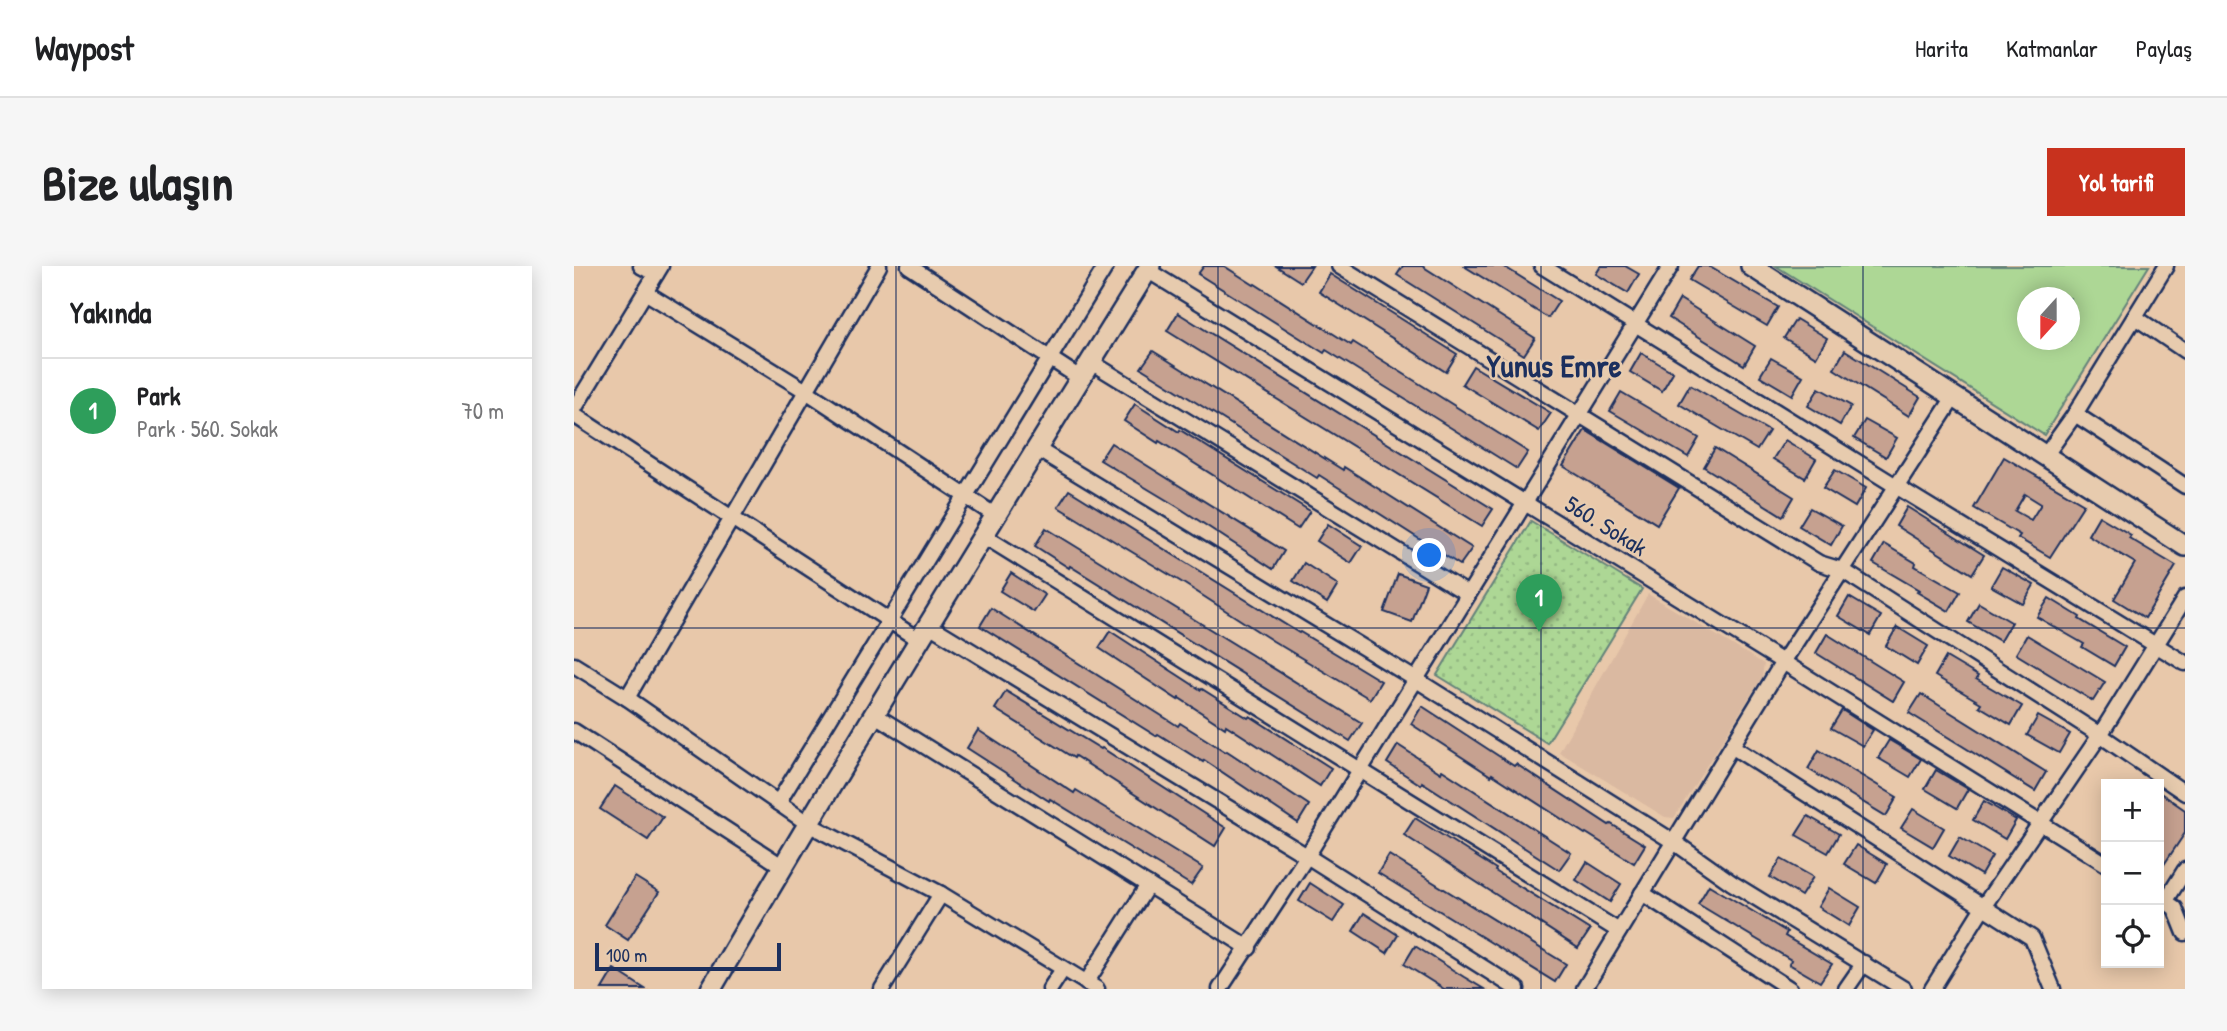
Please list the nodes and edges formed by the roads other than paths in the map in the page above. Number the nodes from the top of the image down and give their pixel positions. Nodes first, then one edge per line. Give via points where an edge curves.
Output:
1 (641, 266) edge
2 (878, 266) edge
3 (909, 266) edge
4 (1107, 266) edge
5 (1339, 266) edge
6 (1542, 266) edge
7 (1671, 266) edge
8 (1751, 266) edge
9 (2166, 266) edge
10 (1148, 268) edge
11 (658, 270) edge
12 (645, 292) junction
13 (2135, 317) junction
14 (1636, 324) junction
15 (2185, 351) edge
16 (1051, 359) junction
17 (1086, 370) junction
18 (806, 391) junction
19 (1954, 397) junction
20 (574, 409) edge
21 (2075, 414) junction
22 (574, 415) edge
23 (1579, 415) junction
24 (1037, 449) junction
25 (2045, 456) junction
26 (1896, 486) junction
27 (2185, 486) edge
28 (965, 496) junction
29 (1525, 502) junction
30 (996, 516) junction
31 (732, 518) junction
32 (984, 536) junction
33 (2185, 546) edge
34 (1842, 570) junction
35 (1468, 594) junction
36 (2185, 598) edge
37 (890, 622) junction
38 (924, 633) junction
39 (2155, 644) junction
40 (1783, 662) junction
41 (2185, 663) edge
42 (574, 664) edge
43 (1415, 679) junction
44 (627, 698) junction
45 (875, 715) junction
46 (574, 731) edge
47 (2100, 735) junction
48 (1732, 747) junction
49 (1360, 771) junction
50 (2185, 793) edge
51 (778, 803) junction
52 (2041, 821) junction
53 (810, 825) junction
54 (1674, 842) junction
55 (1307, 856) junction
56 (2101, 861) edge
57 (782, 866) junction
58 (2185, 870) edge
59 (1147, 885) junction
60 (1643, 893) junction
61 (941, 894) junction
62 (2164, 896) edge
63 (2164, 900) edge
64 (1983, 907) junction
65 (1619, 930) junction
66 (2185, 933) edge
67 (1249, 948) junction
68 (1864, 963) junction
69 (1063, 969) junction
70 (1091, 986) edge
71 (711, 989) edge
72 (881, 989) edge
73 (1050, 989) edge
74 (1220, 989) edge
75 (1517, 989) edge
76 (1584, 989) edge
77 (1790, 989) edge
78 (1846, 989) edge
79 (1904, 989) edge
80 (1931, 989) edge
81 (2053, 989) edge

1 - 11 street
2 - 18 street
3 - 16 street
4 - 16 street
5 - 23 street
6 - 14 street
7 - 14 street
8 - 19 street
9 - 13 street
10 - 17 street
10 - 29 street, 560. Sokak
11 - 12 street
12 - 18 street
12 - 20 street
13 - 15 street
13 - 21 street
14 - 23 street
14 - 26 street
16 - 17 street
16 - 28 street
17 - 24 street
17 - 35 street
18 - 28 street
18 - 31 street
19 - 25 street
19 - 26 street
21 - 25 street
21 - 27 street
22 - 31 street
23 - 29 street
23 - 34 street via 1819,563
24 - 30 street
24 - 43 street
25 - 33 street
26 - 34 street
26 - 39 street
28 - 30 street
28 - 37 street
29 - 35 street
29 - 40 street, 560. Sokak
30 - 32 street
31 - 37 street
31 - 44 street
32 - 38 street
32 - 49 street
34 - 40 street
34 - 47 street
35 - 43 street
36 - 39 street
37 - 38 street
37 - 51 street
38 - 45 street
38 - 55 street
39 - 41 street
39 - 47 street
40 - 48 street
40 - 52 street, 560. Sokak
42 - 44 street
43 - 49 street
43 - 54 street
44 - 51 street
45 - 53 street
45 - 59 street
46 - 57 street
47 - 50 street
47 - 52 street
48 - 54 street
48 - 64 street
49 - 55 street
49 - 65 street
51 - 53 street
52 - 56 street, 560. Sokak
52 - 64 street
53 - 57 street
53 - 61 street
54 - 60 street
54 - 68 street
55 - 67 street
55 - 75 street
57 - 71 street
58 - 62 street
59 - 67 street
59 - 70 street
60 - 65 street
60 - 77 street
61 - 69 street
61 - 72 street
63 - 66 street via 2175,908
64 - 80 street
64 - 81 street via 2032,938
65 - 76 street
67 - 74 street
68 - 78 street
68 - 79 street
69 - 70 street
69 - 73 street

